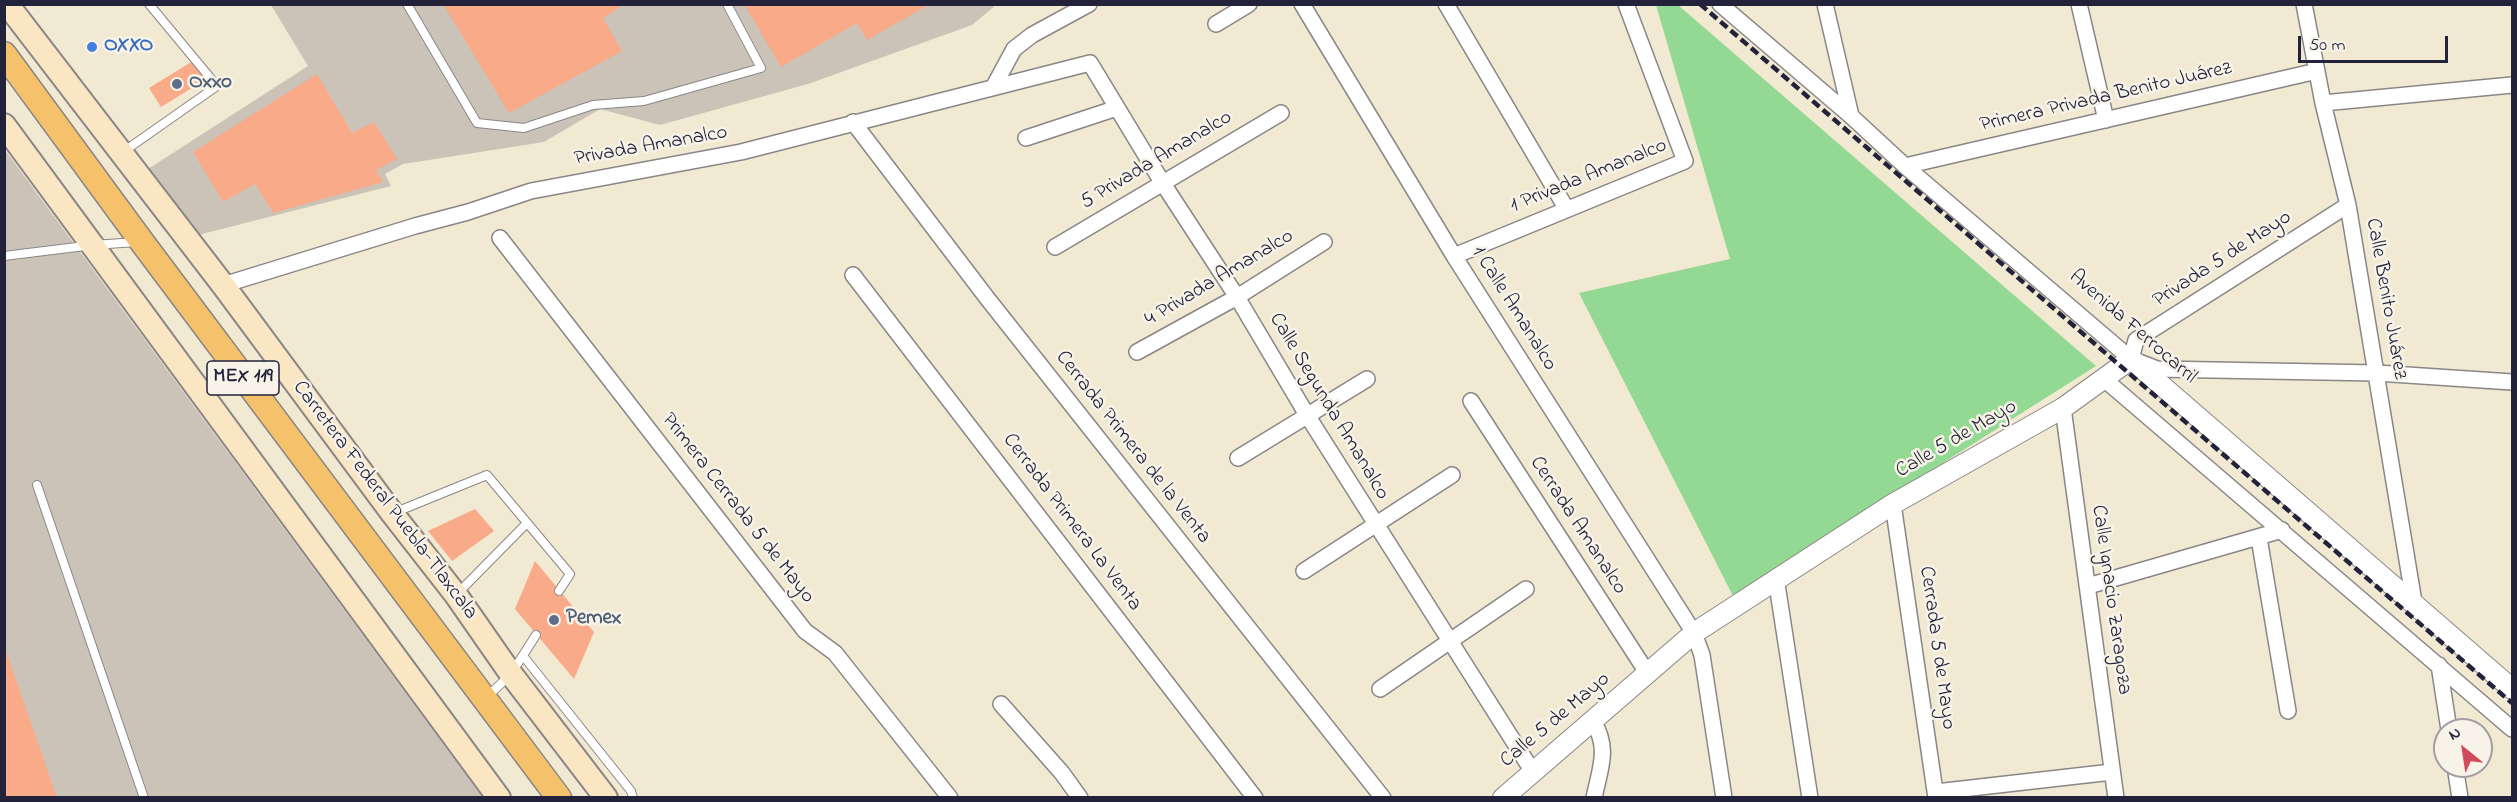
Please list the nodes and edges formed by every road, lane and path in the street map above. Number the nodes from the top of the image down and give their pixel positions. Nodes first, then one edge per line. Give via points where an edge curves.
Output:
1 (149, 4) edge
2 (407, 4) edge
3 (727, 4) edge
4 (1089, 4) edge
5 (1249, 4) edge
6 (1302, 4) edge
7 (1446, 4) edge
8 (1626, 4) edge
9 (1720, 4) edge
10 (1825, 4) edge
11 (2079, 4) edge
12 (2304, 4) edge
13 (7, 5) edge
14 (1216, 24) dead end
15 (4, 54) edge
16 (1090, 63) joint
17 (2317, 71) junction
18 (994, 86) junction
19 (2512, 86) edge
20 (2323, 103) junction
21 (1117, 108) junction
22 (1281, 113) dead end
23 (1851, 116) junction
24 (2106, 120) junction
25 (853, 122) junction
26 (4, 125) edge
27 (1026, 138) dead end
28 (120, 154) junction
29 (1905, 166) junction
30 (1162, 182) junction
31 (2348, 205) junction
32 (1566, 208) junction
33 (500, 238) dead end
34 (142, 242) junction
35 (1324, 242) dead end
36 (93, 245) junction
37 (1055, 247) dead end
38 (4, 256) edge
39 (1454, 256) junction
40 (853, 274) dead end
41 (223, 285) junction
42 (1237, 297) junction
43 (1137, 352) dead end
44 (2131, 359) junction
45 (2377, 373) junction
46 (1367, 379) dead end
47 (2104, 379) junction
48 (2512, 382) edge
49 (1471, 401) dead end
50 (2063, 408) junction
51 (1307, 415) junction
52 (1238, 458) dead end
53 (1452, 475) dead end
54 (37, 485) dead end
55 (1893, 504) junction
56 (392, 513) junction
57 (527, 523) junction
58 (1376, 525) junction
59 (2282, 530) junction
60 (2259, 538) junction
61 (1304, 571) dead end
62 (1776, 578) junction
63 (2088, 586) junction
64 (1526, 589) dead end
65 (559, 591) dead end
66 (456, 595) junction
67 (2414, 602) junction
68 (1694, 633) junction
69 (536, 635) dead end
70 (1450, 640) junction
71 (517, 665) junction
72 (2439, 665) junction
73 (1648, 674) junction
74 (1380, 689) dead end
75 (2512, 689) edge
76 (484, 700) junction
77 (1001, 704) dead end
78 (2288, 711) dead end
79 (2447, 718) edge
80 (1593, 721) junction
81 (2512, 729) edge
82 (1533, 772) junction
83 (2112, 772) junction
84 (2457, 778) edge
85 (1936, 795) edge
86 (144, 798) edge
87 (498, 798) edge
88 (559, 798) edge
89 (606, 798) edge
90 (633, 798) edge
91 (950, 798) edge
92 (1080, 798) edge
93 (1255, 798) edge
94 (1383, 798) edge
95 (1503, 798) edge
96 (1594, 798) edge
97 (1724, 798) edge
98 (1810, 798) edge
99 (2116, 798) edge
100 (2460, 798) edge

1 - 28 lane via 217,86
2 - 3 lane via 477,123 524,128 593,105 644,101 761,68
4 - 18 street via 1014,49
5 - 14 street
6 - 39 street, 1 Calle Amanalco
7 - 32 street
8 - 32 street, 1 Privada Amanalco via 1685,161
9 - 23 street, Avenida Ferrocarril
10 - 23 street
11 - 24 street
12 - 17 street, Calle Benito Juárez
13 - 28 main road, Carretera Federal Puebla-Tlaxcala
15 - 34 main road, Carretera Federal Puebla-Tlaxcala / MEX 119
16 - 18 street, Privada Amanalco
16 - 21 street, Calle Segunda Amanalco
17 - 20 street, Calle Benito Juárez
17 - 24 street, Primera Privada Benito Juárez
18 - 25 street, Privada Amanalco
19 - 20 street
20 - 31 street, Calle Benito Juárez
21 - 27 street
21 - 30 street, Calle Segunda Amanalco
22 - 30 street, 5 Privada Amanalco
23 - 29 street, Avenida Ferrocarril
24 - 29 street, Primera Privada Benito Juárez
25 - 41 street, Privada Amanalco via 741,152 531,191
25 - 94 street, Cerrada Primera de la Venta via 987,298
26 - 36 main road
28 - 41 main road, Carretera Federal Puebla-Tlaxcala
29 - 44 street, Avenida Ferrocarril
30 - 37 street, 5 Privada Amanalco
30 - 42 street, Calle Segunda Amanalco
31 - 44 street, Privada 5 de Mayo via 2136,340
31 - 45 street, Calle Benito Juárez
32 - 39 street, 1 Privada Amanalco
33 - 91 street, Primera Cerrada 5 de Mayo via 805,632 835,653
34 - 36 lane
34 - 76 main road, Carretera Federal Puebla-Tlaxcala / MEX 119
35 - 42 street, 4 Privada Amanalco
36 - 38 lane
36 - 87 main road
39 - 68 street, 1 Calle Amanalco
40 - 93 street, Cerrada Primera La Venta
41 - 56 main road, Carretera Federal Puebla-Tlaxcala
42 - 43 street, 4 Privada Amanalco
42 - 51 street, Calle Segunda Amanalco
44 - 45 street via 2157,369
44 - 47 street, Calle 5 de Mayo
44 - 67 street, Avenida Ferrocarril
45 - 48 street
45 - 67 street, Calle Benito Juárez
46 - 51 street
47 - 50 street, Calle 5 de Mayo
47 - 59 street
49 - 73 street, Cerrada Amanalco
50 - 55 street, Calle 5 de Mayo
50 - 63 street, Calle Ignacio Zaragoza
51 - 52 street
51 - 58 street, Calle Segunda Amanalco
53 - 58 street
54 - 86 lane
55 - 62 street, Calle 5 de Mayo
55 - 85 street, Cerrada 5 de Mayo
56 - 57 lane via 487,475
56 - 66 main road, Carretera Federal Puebla-Tlaxcala
57 - 65 lane via 570,574
57 - 66 lane
58 - 61 street
58 - 70 street, Calle Segunda Amanalco
59 - 60 street
59 - 72 street
60 - 63 street
60 - 78 street
62 - 68 street, Calle 5 de Mayo
62 - 98 street
63 - 83 street, Calle Ignacio Zaragoza
64 - 70 street
66 - 71 main road, Carretera Federal Puebla-Tlaxcala
67 - 75 street, Avenida Ferrocarril
68 - 73 street, Calle 5 de Mayo
68 - 97 street, 1 Calle Amanalco via 1702,655
69 - 71 lane
70 - 74 street
70 - 82 street, Calle Segunda Amanalco
71 - 76 lane
71 - 89 main road, Carretera Federal Puebla-Tlaxcala
71 - 90 lane via 631,791
72 - 79 street
72 - 81 street
73 - 80 street, Calle 5 de Mayo
76 - 88 main road, Carretera Federal Puebla-Tlaxcala / MEX 119
77 - 92 street
80 - 82 street, Calle 5 de Mayo
80 - 96 street via 1601,734 1604,751
82 - 95 street, Calle 5 de Mayo
83 - 85 street
83 - 99 street, Calle Ignacio Zaragoza
84 - 100 street

